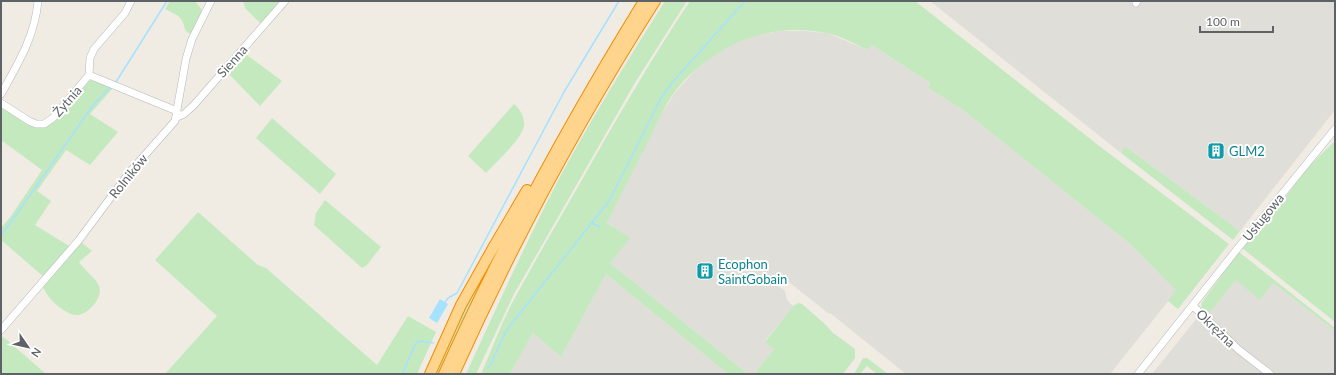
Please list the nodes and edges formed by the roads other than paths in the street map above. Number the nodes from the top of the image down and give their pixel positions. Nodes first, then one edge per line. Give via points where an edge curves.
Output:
1 (38, 1) edge
2 (130, 1) edge
3 (211, 1) edge
4 (285, 1) edge
5 (644, 1) edge
6 (655, 1) edge
7 (89, 76) junction
8 (1, 94) edge
9 (1, 103) edge
10 (179, 114) junction
11 (1335, 129) edge
12 (559, 145) junction
13 (1193, 306) junction
14 (1, 330) edge
15 (430, 374) edge
16 (444, 374) edge
17 (454, 374) edge
18 (1138, 374) edge
19 (1270, 374) edge

1 - 8 street via 24,54
2 - 7 street, Żytnia via 125,13 94,49 90,58
3 - 10 street, Rolników via 189,47 181,80
4 - 10 street, Sienna via 193,106
5 - 12 highway
6 - 17 highway via 560,162 508,260
7 - 9 street, Żytnia via 53,118 44,124 28,121
7 - 10 street, Żytnia
10 - 14 street, Rolników via 173,125 129,173 79,240
11 - 13 street, Usługowa
12 - 15 highway via 539,170 476,277
12 - 16 highway via 504,249
13 - 18 street, Okrężna
13 - 19 street, Okrężna via 1239,350

